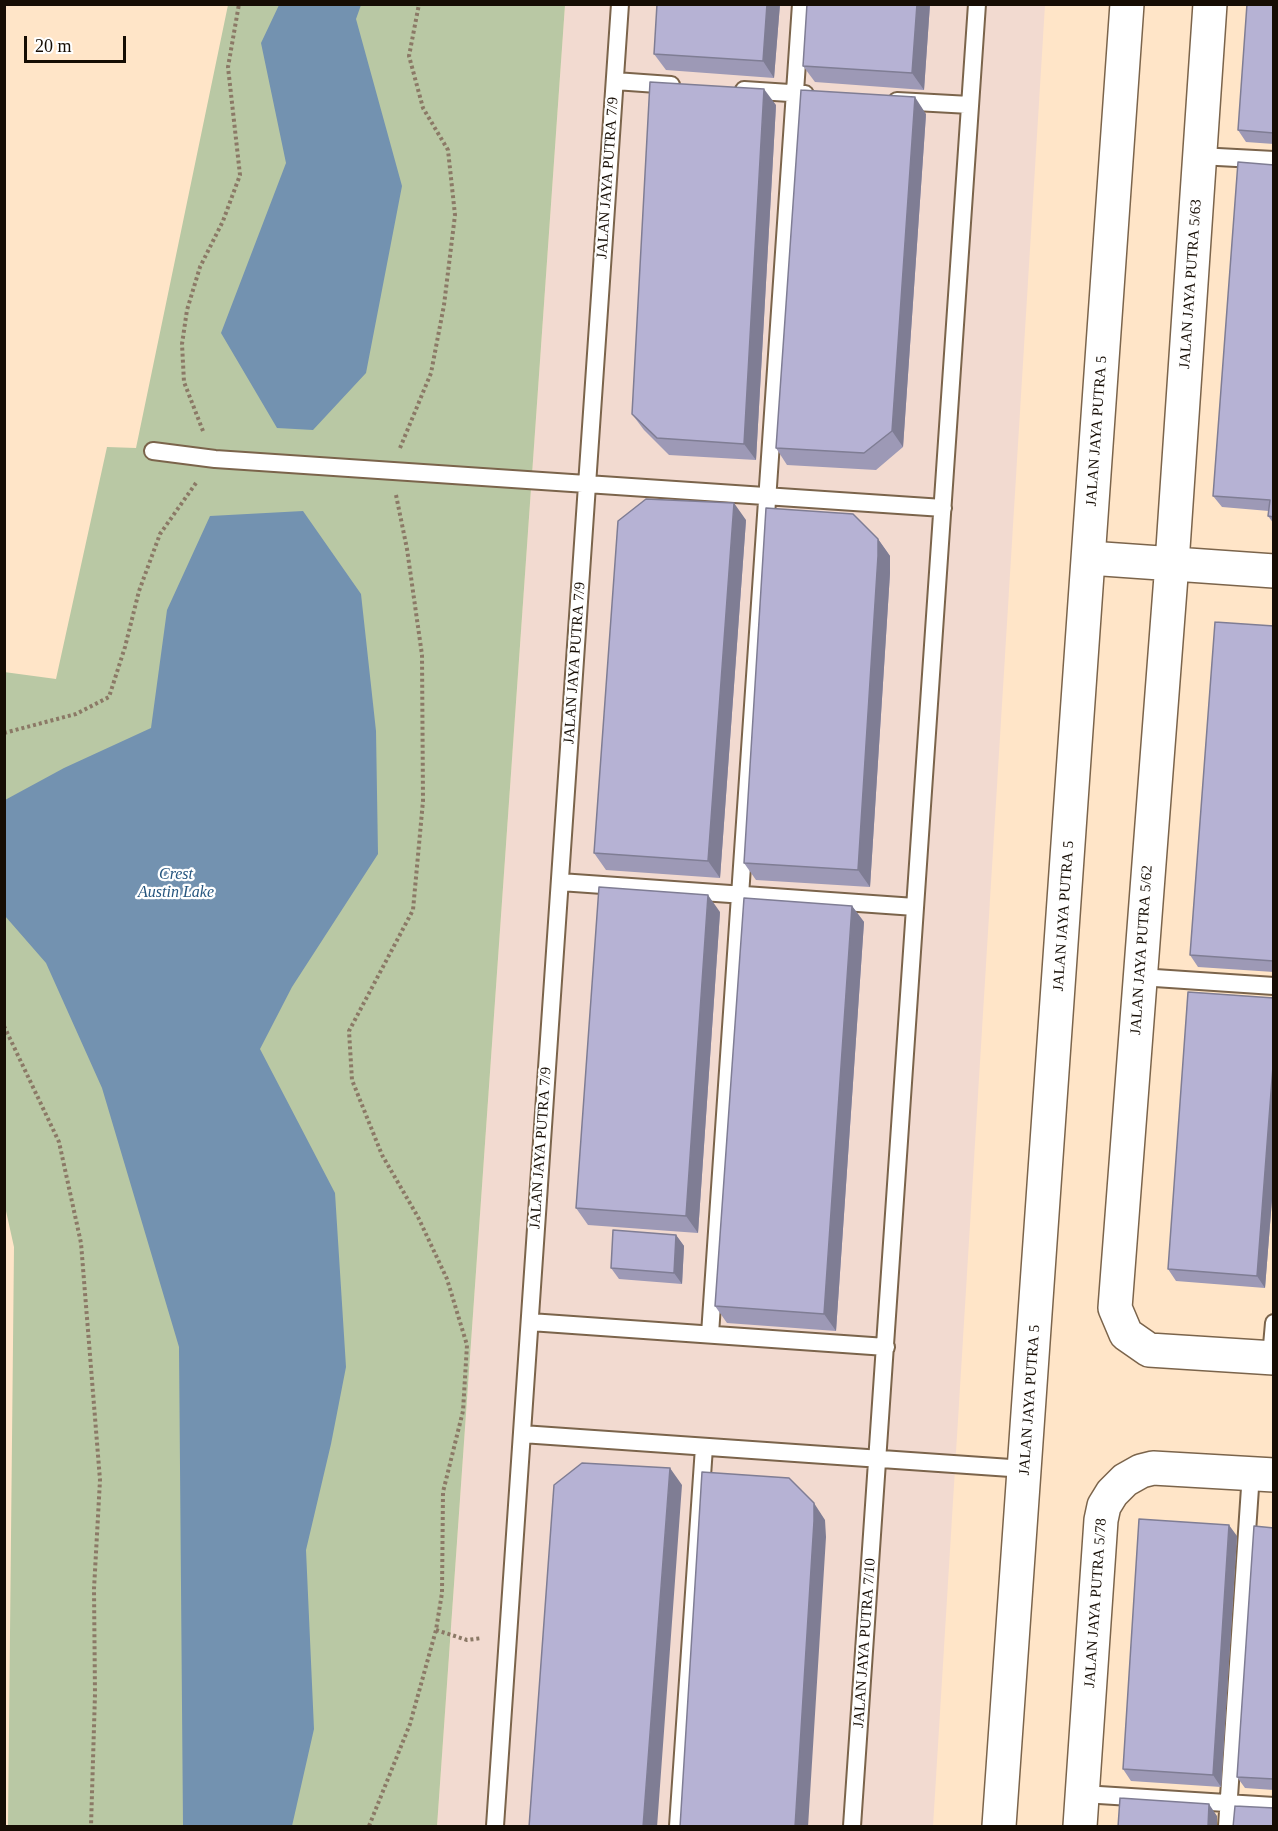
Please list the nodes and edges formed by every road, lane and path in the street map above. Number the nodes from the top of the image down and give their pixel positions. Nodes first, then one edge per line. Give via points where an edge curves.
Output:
1 (239, 4) edge
2 (419, 4) edge
3 (620, 4) edge
4 (801, 4) edge
5 (977, 4) edge
6 (1127, 4) edge
7 (1209, 4) edge
8 (615, 81) junction
9 (682, 86) edge
10 (727, 89) edge
11 (795, 94) junction
12 (818, 95) edge
13 (877, 99) edge
14 (970, 105) junction
15 (1199, 156) junction
16 (1274, 160) edge
17 (153, 451) dead end
18 (215, 459) junction
19 (391, 470) junction
20 (587, 484) junction
21 (767, 496) junction
22 (943, 508) junction
23 (1089, 558) junction
24 (1172, 563) junction
25 (1274, 571) edge
26 (4, 733) edge
27 (560, 882) junction
28 (740, 895) junction
29 (915, 907) junction
30 (1140, 977) junction
31 (1274, 986) edge
32 (4, 1026) edge
33 (530, 1322) junction
34 (1274, 1323) edge
35 (710, 1334) junction
36 (885, 1347) junction
37 (1272, 1357) edge
38 (522, 1434) junction
39 (704, 1447) junction
40 (878, 1459) junction
41 (1025, 1469) junction
42 (1262, 1474) edge
43 (436, 1630) junction
44 (508, 1635) junction
45 (1083, 1794) junction
46 (1229, 1803) junction
47 (1274, 1806) edge
48 (90, 1827) edge
49 (369, 1827) edge
50 (495, 1827) edge
51 (678, 1827) edge
52 (852, 1827) edge
53 (999, 1827) edge
54 (1080, 1827) edge
55 (1227, 1827) edge

1 - 18 path via 228,67 240,175 200,267 182,344 184,382
2 - 19 path via 410,56 423,108 448,150 455,215 431,373
3 - 8 lane, JALAN JAYA PUTRA 7/9
4 - 11 lane
5 - 14 lane, JALAN JAYA PUTRA 7/10
6 - 23 street, JALAN JAYA PUTRA 5
7 - 15 street, JALAN JAYA PUTRA 5/63
8 - 9 lane
8 - 20 lane, JALAN JAYA PUTRA 7/9
10 - 11 lane
11 - 12 lane
11 - 21 lane
13 - 14 lane
14 - 22 lane, JALAN JAYA PUTRA 7/10
15 - 16 lane
15 - 24 street, JALAN JAYA PUTRA 5/63
17 - 18 lane
18 - 19 lane
18 - 26 path via 160,534 139,591 109,697 76,714
19 - 20 lane
19 - 43 path via 422,656 423,801 413,910 349,1031 352,1080 382,1155 418,1217 447,1279 467,1345 464,1411 443,1492 442,1593
20 - 21 lane
20 - 27 lane, JALAN JAYA PUTRA 7/9
21 - 22 lane
21 - 28 lane
22 - 29 lane, JALAN JAYA PUTRA 7/10
23 - 24 street
23 - 41 street, JALAN JAYA PUTRA 5
24 - 25 street
24 - 30 street, JALAN JAYA PUTRA 5/62
27 - 28 lane
27 - 33 lane, JALAN JAYA PUTRA 7/9
28 - 29 lane
28 - 35 lane
29 - 36 lane, JALAN JAYA PUTRA 7/10
30 - 31 lane
30 - 37 street, JALAN JAYA PUTRA 5/62 via 1115,1308 1126,1334 1149,1350
32 - 48 path via 59,1142 81,1243 100,1480
33 - 35 lane
33 - 38 lane, JALAN JAYA PUTRA 7/9
34 - 37 lane
35 - 36 lane
36 - 40 lane, JALAN JAYA PUTRA 7/10
38 - 39 lane
38 - 44 lane, JALAN JAYA PUTRA 7/9
39 - 40 lane
39 - 51 lane
40 - 41 lane
40 - 52 lane, JALAN JAYA PUTRA 7/10
41 - 53 street, JALAN JAYA PUTRA 5
42 - 45 street, JALAN JAYA PUTRA 5/78 via 1153,1468 1125,1480 1104,1506
42 - 46 lane
43 - 44 path via 467,1640
43 - 49 path via 410,1724
44 - 50 lane, JALAN JAYA PUTRA 7/9
45 - 46 lane
45 - 54 street, JALAN JAYA PUTRA 5/78
46 - 47 lane
46 - 55 lane

